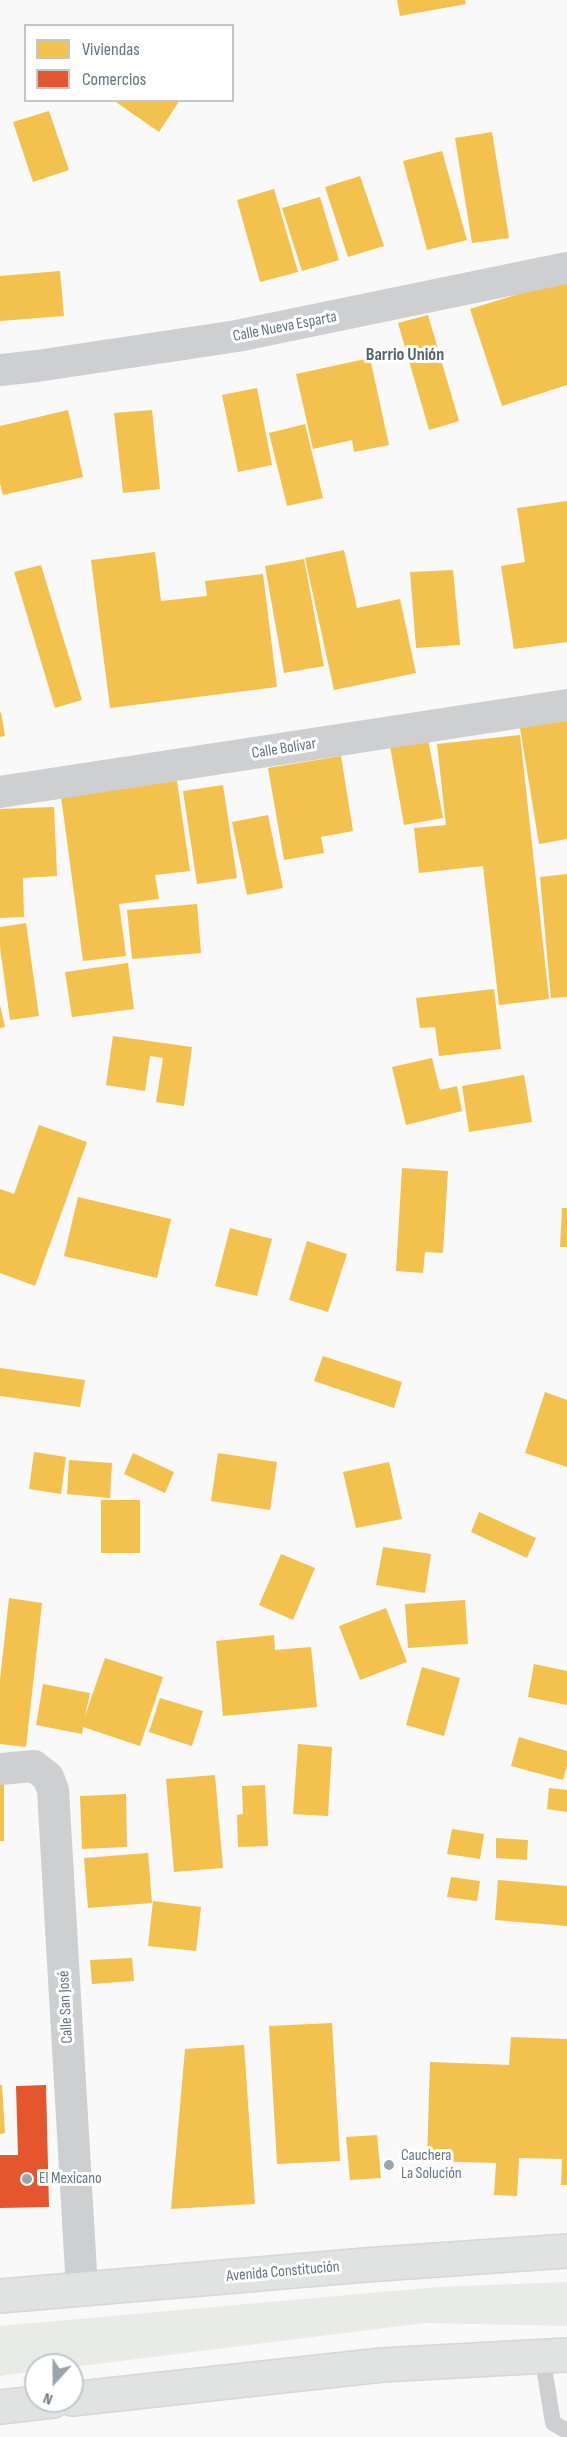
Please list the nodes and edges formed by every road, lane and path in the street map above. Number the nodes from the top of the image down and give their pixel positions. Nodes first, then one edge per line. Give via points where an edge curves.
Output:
1 (567, 268) edge
2 (0, 370) edge
3 (567, 705) edge
4 (0, 792) edge
5 (0, 1769) edge
6 (567, 2251) edge
7 (82, 2289) junction
8 (0, 2296) edge
9 (554, 2355) edge
10 (84, 2398) edge
11 (24, 2404) edge
12 (0, 2407) edge
13 (567, 2431) edge

1 - 2 street, Calle Nueva Esparta via 237,336
3 - 4 street, Calle Bolívar
5 - 7 street, Calle San José via 34,1766 48,1777 53,1790
6 - 7 main road, Avenida Constitución
7 - 8 main road, Avenida Constitución
9 - 10 main road via 382,2366
9 - 13 lane via 553,2423
11 - 12 main road

